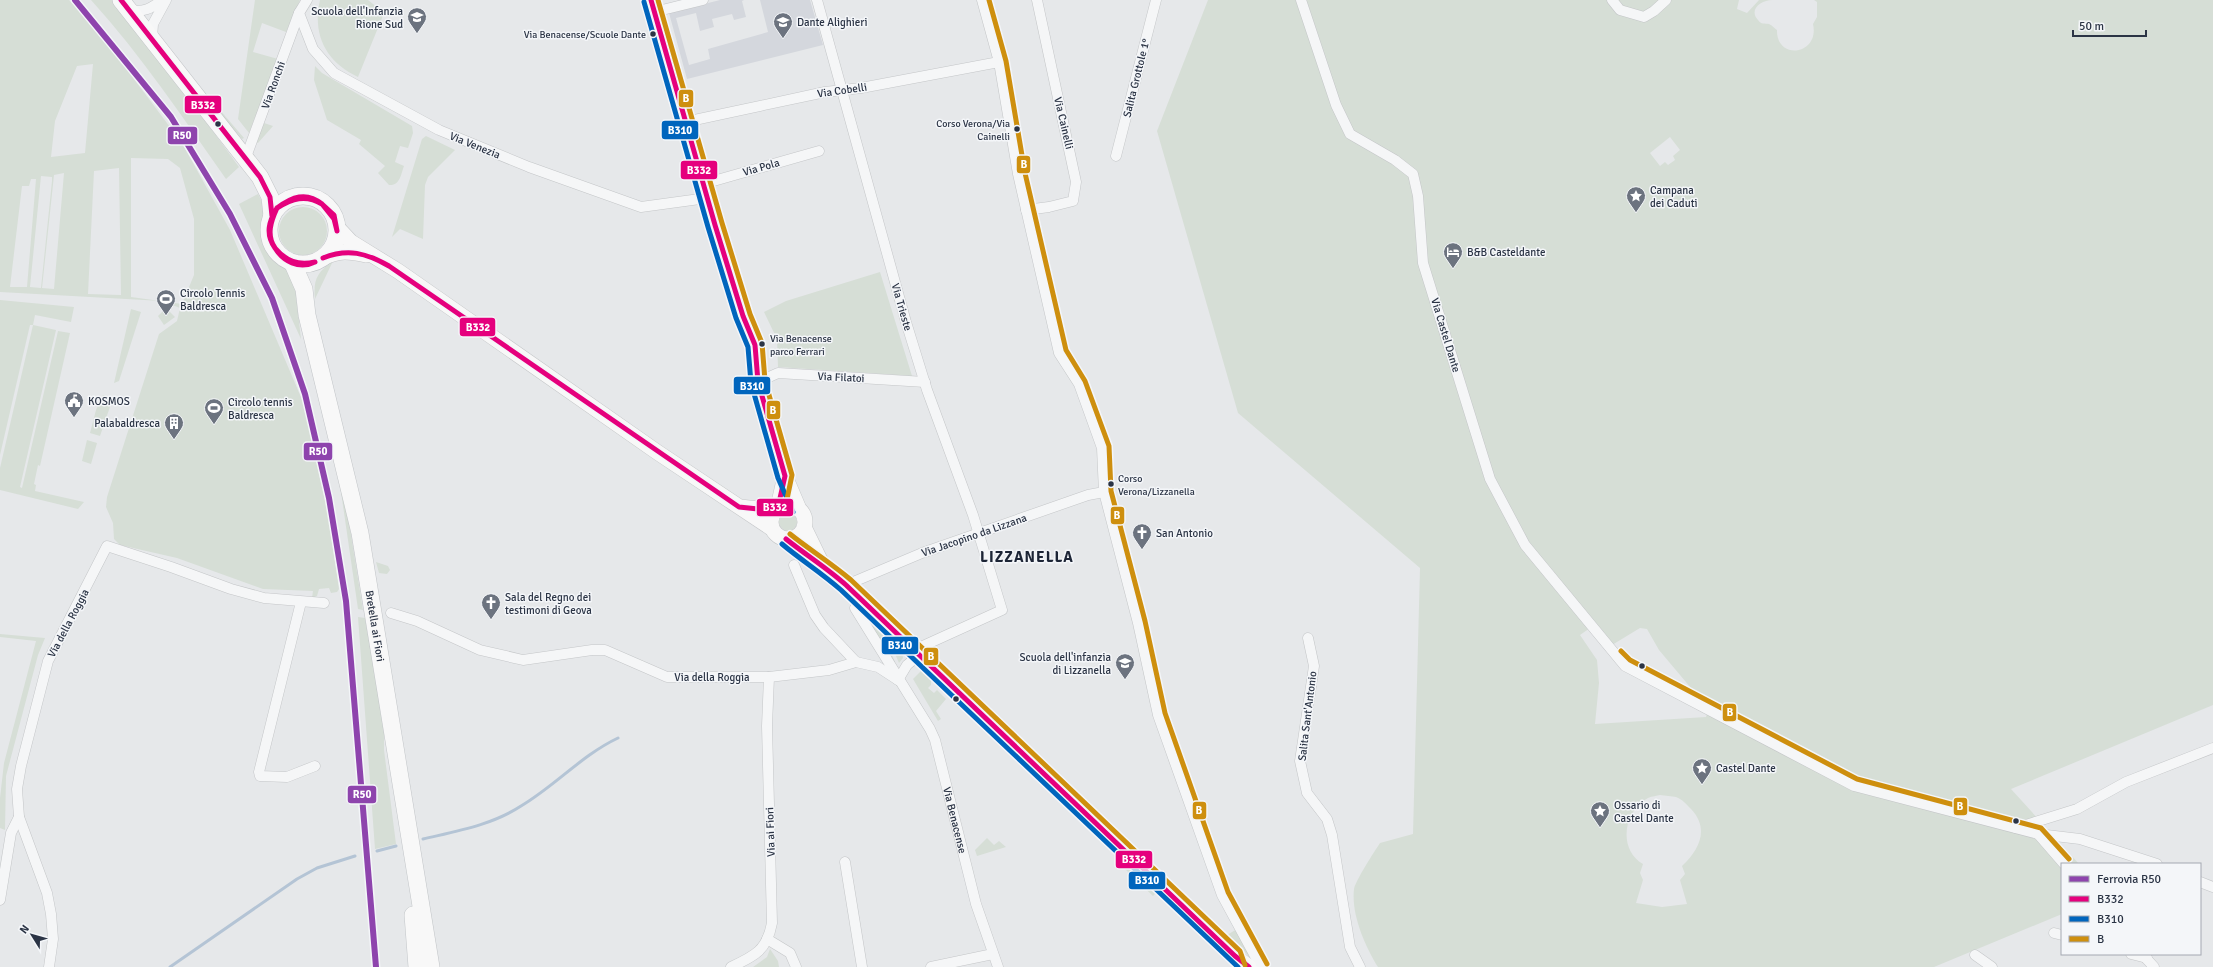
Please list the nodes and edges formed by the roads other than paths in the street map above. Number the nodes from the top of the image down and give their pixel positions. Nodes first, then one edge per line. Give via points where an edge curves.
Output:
1 (162, 0) edge
2 (166, 0) edge
3 (307, 0) edge
4 (703, 0) edge
5 (817, 0) edge
6 (982, 0) edge
7 (1037, 0) edge
8 (1156, 0) edge
9 (1301, 0) edge
10 (1612, 0) edge
11 (1666, 0) edge
12 (125, 5) edge
13 (652, 6) edge
14 (299, 13) junction
15 (152, 39) junction
16 (999, 62) junction
17 (842, 90) junction
18 (685, 122) junction
19 (819, 151) dead end
20 (1116, 156) dead end
21 (246, 157) junction
22 (260, 177) junction
23 (705, 191) junction
24 (295, 197) junction
25 (1026, 210) junction
26 (272, 216) junction
27 (337, 227) junction
28 (371, 256) junction
29 (317, 261) junction
30 (293, 264) junction
31 (304, 289) junction
32 (758, 382) junction
33 (925, 382) junction
34 (785, 476) junction
35 (1104, 492) junction
36 (739, 507) junction
37 (778, 507) junction
38 (799, 508) junction
39 (804, 527) junction
40 (771, 528) junction
41 (978, 533) junction
42 (786, 539) junction
43 (822, 564) junction
44 (794, 565) dead end
45 (846, 585) junction
46 (301, 602) junction
47 (324, 603) dead end
48 (855, 608) dead end
49 (391, 613) dead end
50 (1308, 638) dead end
51 (916, 652) junction
52 (856, 662) junction
53 (769, 677) junction
54 (898, 680) junction
55 (2213, 748) edge
56 (315, 766) dead end
57 (19, 817) junction
58 (2014, 828) junction
59 (2038, 834) junction
60 (409, 837) junction
61 (845, 862) dead end
62 (2063, 863) edge
63 (2154, 863) edge
64 (2201, 882) edge
65 (2213, 887) edge
66 (0, 900) edge
67 (767, 939) junction
68 (993, 954) junction
69 (1975, 956) dead end
70 (2144, 956) edge
71 (1236, 962) edge
72 (49, 967) edge
73 (416, 967) edge
74 (431, 967) edge
75 (731, 967) edge
76 (796, 967) edge
77 (862, 967) edge
78 (931, 967) edge
79 (998, 967) edge
80 (1249, 967) edge
81 (1261, 967) edge
82 (1360, 967) edge
83 (1992, 967) edge
84 (2154, 967) edge

1 - 12 street via 146,10 138,11
2 - 15 street via 153,24
3 - 14 street
4 - 13 street
5 - 17 street, Via Trieste
6 - 16 street
7 - 25 street, Via Cainelli via 1076,182 1073,201
8 - 20 street, Salita Grottole 1°
9 - 58 street, Via Castel Dante via 1336,105 1350,134 1395,160 1413,174 1418,196 1424,263 1490,479 1525,545 1625,666 1854,786
10 - 11 street via 1620,10 1644,17
12 - 15 main road
13 - 18 main road
14 - 21 street, Via Ronchi
14 - 23 street, Via Venezia via 313,48 334,73 439,130 529,167 641,207
15 - 21 main road
16 - 17 street, Via Cobelli
16 - 25 street
17 - 18 street, Via Cobelli
17 - 33 street, Via Trieste
18 - 23 main road
19 - 23 street, Via Pola
21 - 22 main road
22 - 24 main road via 281,192
22 - 26 main road via 270,197
23 - 32 main road via 743,316 755,345
24 - 26 main road via 284,202
24 - 27 main road via 320,200 333,214
25 - 35 street via 1059,353 1079,384 1102,448
26 - 30 main road via 268,227 269,239 278,254
27 - 28 main road via 351,242
27 - 29 main road via 335,242
28 - 29 main road via 343,251
28 - 36 main road via 398,271
29 - 30 main road
29 - 31 main road, Bretella ai Fiori
30 - 31 main road, Bretella ai Fiori
31 - 60 main road, Bretella ai Fiori via 306,315 360,533
32 - 33 street, Via Filatoi via 778,373
32 - 34 main road
33 - 41 street, Via Trieste
34 - 37 main road
34 - 38 main road
35 - 41 street, Via Jacopino da Lizzana via 1088,495
35 - 81 street via 1138,623 1158,715 1222,895
36 - 37 main road
36 - 40 main road
37 - 38 main road via 790,505
37 - 40 main road via 771,516
38 - 39 main road via 804,516
39 - 42 main road via 795,538
39 - 43 main road
40 - 42 main road via 777,535
41 - 45 street, Via Jacopino da Lizzana
41 - 51 street, Via Trieste via 1002,610
42 - 43 main road
43 - 45 main road
44 - 52 street via 815,615
45 - 51 main road
46 - 47 street, Via della Roggia
46 - 56 street via 259,772 260,776 287,778
46 - 57 street, Via della Roggia via 264,598 231,589 107,546 59,637 42,680 17,790
48 - 54 street, Via Benacense
49 - 53 street, Via della Roggia via 418,622 480,650 523,660 605,650 667,677
50 - 82 street, Salita Sant'Antonio via 1314,666 1300,761 1307,793 1327,818 1332,835 1350,947
51 - 54 street
51 - 71 main road
52 - 53 street, Via della Roggia via 829,670
52 - 54 street, Via della Roggia via 878,667
53 - 67 street, Via ai Fiori via 767,726 772,911
54 - 68 street, Via Benacense via 935,740 965,862
55 - 58 street via 2126,782 2077,809
57 - 66 street, Via della Roggia via 11,833
57 - 72 street via 47,893 53,939
58 - 59 street
59 - 62 street
59 - 63 street via 2080,839
60 - 73 main road
60 - 74 main road, Bretella ai Fiori
61 - 77 street
64 - 65 street
67 - 75 street, Via ai Fiori via 764,946 755,954
67 - 76 street via 790,953
68 - 78 street
68 - 79 street, Via Benacense
69 - 83 street
70 - 84 street
71 - 80 main road

